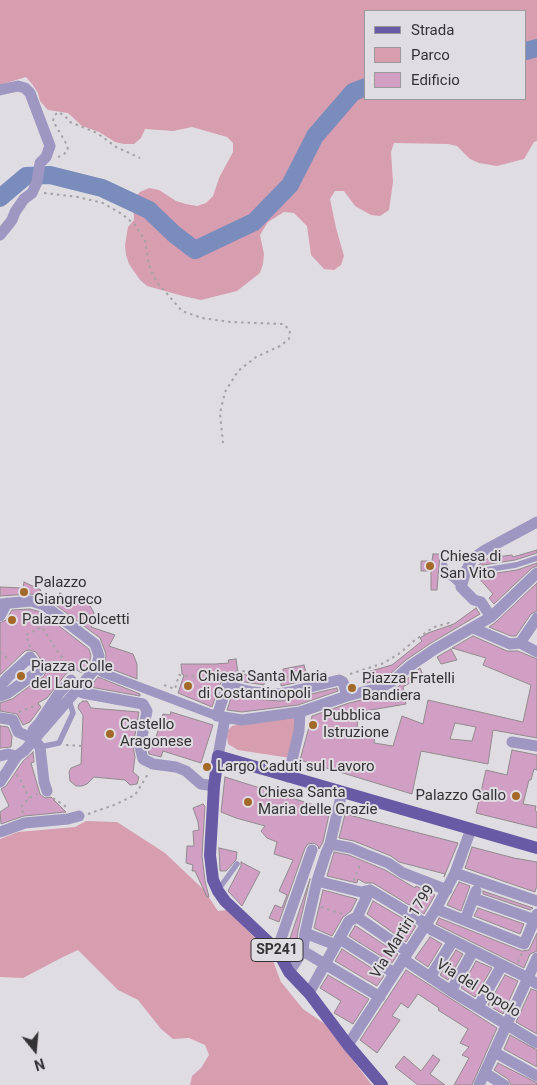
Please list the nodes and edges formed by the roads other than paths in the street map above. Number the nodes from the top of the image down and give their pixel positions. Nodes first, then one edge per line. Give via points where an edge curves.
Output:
1 (0, 90) edge
2 (0, 235) edge
3 (537, 522) edge
4 (537, 558) edge
5 (444, 564) dead end
6 (466, 571) junction
7 (537, 572) edge
8 (461, 587) junction
9 (3, 603) edge
10 (0, 616) edge
11 (491, 617) junction
12 (537, 618) edge
13 (473, 628) junction
14 (520, 643) junction
15 (537, 652) edge
16 (96, 668) junction
17 (71, 680) road end
18 (77, 690) junction
19 (0, 693) edge
20 (345, 697) junction
21 (69, 700) junction
22 (300, 712) junction
23 (2, 719) edge
24 (222, 719) junction
25 (33, 741) junction
26 (512, 742) dead end
27 (537, 746) edge
28 (0, 756) edge
29 (218, 756) junction
30 (17, 757) junction
31 (288, 777) junction
32 (0, 782) edge
33 (214, 786) junction
34 (47, 791) road end
35 (342, 792) junction
36 (79, 816) road end
37 (471, 829) junction
38 (3, 832) edge
39 (330, 844) junction
40 (537, 848) edge
41 (312, 850) dead end
42 (237, 864) dead end
43 (455, 873) junction
44 (317, 882) junction
45 (479, 882) junction
46 (370, 890) junction
47 (447, 890) junction
48 (218, 891) junction
49 (473, 898) junction
50 (537, 901) edge
51 (436, 909) junction
52 (536, 917) edge
53 (357, 918) junction
54 (465, 920) junction
55 (425, 926) junction
56 (305, 933) junction
57 (453, 941) junction
58 (338, 942) junction
59 (276, 950) junction
60 (303, 951) junction
61 (473, 951) junction
62 (406, 956) junction
63 (537, 959) edge
64 (326, 964) junction
65 (502, 965) junction
66 (289, 972) junction
67 (394, 973) junction
68 (430, 977) junction
69 (533, 981) edge
70 (451, 991) junction
71 (309, 993) junction
72 (380, 997) junction
73 (478, 1008) junction
74 (507, 1025) junction
75 (537, 1043) edge
76 (348, 1045) junction
77 (494, 1052) junction
78 (485, 1073) junction
79 (537, 1076) edge
80 (382, 1085) edge
81 (479, 1085) edge
82 (504, 1085) edge

1 - 2 street via 18,86 30,93 50,146 40,163 34,187
3 - 6 street via 485,550 472,559
4 - 6 lane via 516,565
5 - 8 lane via 450,577
6 - 8 street
7 - 11 street
8 - 11 street via 474,600 481,602
9 - 10 street
9 - 16 street via 32,601 44,605 95,644 99,656
11 - 13 street
12 - 14 street
13 - 14 street via 510,644
13 - 20 street via 416,662 393,682
14 - 15 street
16 - 18 street
16 - 24 street
17 - 25 street via 48,708
18 - 21 street
18 - 33 street via 145,705 147,714 140,752 143,759 153,764 176,767 201,784
19 - 19 street via 17,668 30,657 40,670 8,693
20 - 22 street
20 - 24 street via 345,679 279,694 227,686
21 - 25 street
21 - 25 lane via 73,713 59,743
22 - 24 street via 256,719
22 - 31 street
23 - 25 street via 13,720 18,732
24 - 29 street
25 - 30 street
25 - 34 street
26 - 27 street
28 - 30 street
29 - 31 main road
29 - 33 main road, SP241
30 - 32 street
31 - 35 main road
33 - 48 main road, SP241 via 210,864 212,880
35 - 37 main road
35 - 39 street
36 - 38 street via 25,823
37 - 40 main road
37 - 43 street, Via Martiri 1799
39 - 44 street
39 - 47 street via 351,848
41 - 59 street
42 - 48 lane
43 - 45 street
43 - 47 street, Via Martiri 1799
44 - 46 street via 361,892
44 - 56 street
45 - 49 street
45 - 50 street
46 - 53 street
46 - 55 street
47 - 51 street, Via Martiri 1799
48 - 59 main road, SP241
49 - 52 street
49 - 54 street
51 - 54 street
51 - 55 street, Via Martiri 1799
52 - 54 street via 524,944
53 - 58 street via 350,921
53 - 62 street, Via del Popolo
55 - 57 street
55 - 62 street, Via Martiri 1799
56 - 58 street
56 - 60 street
57 - 61 street
57 - 68 street
58 - 64 street
58 - 67 street
59 - 66 main road, SP241
60 - 64 street
60 - 66 street
61 - 65 street
61 - 70 street
62 - 67 street, Via Martiri 1799
62 - 68 street, Via del Popolo
63 - 69 street
64 - 71 street
64 - 72 street
65 - 69 street
65 - 73 street
66 - 71 main road, SP241
67 - 72 street, Via Martiri 1799
68 - 70 street, Via del Popolo
69 - 74 street
70 - 73 street, Via del Popolo
71 - 76 main road, SP241
72 - 76 street, Via Martiri 1799
73 - 74 street, Via del Popolo
74 - 75 street, Via del Popolo
74 - 77 street
76 - 80 main road, SP241
77 - 78 street
77 - 79 street
78 - 81 street
78 - 82 street

